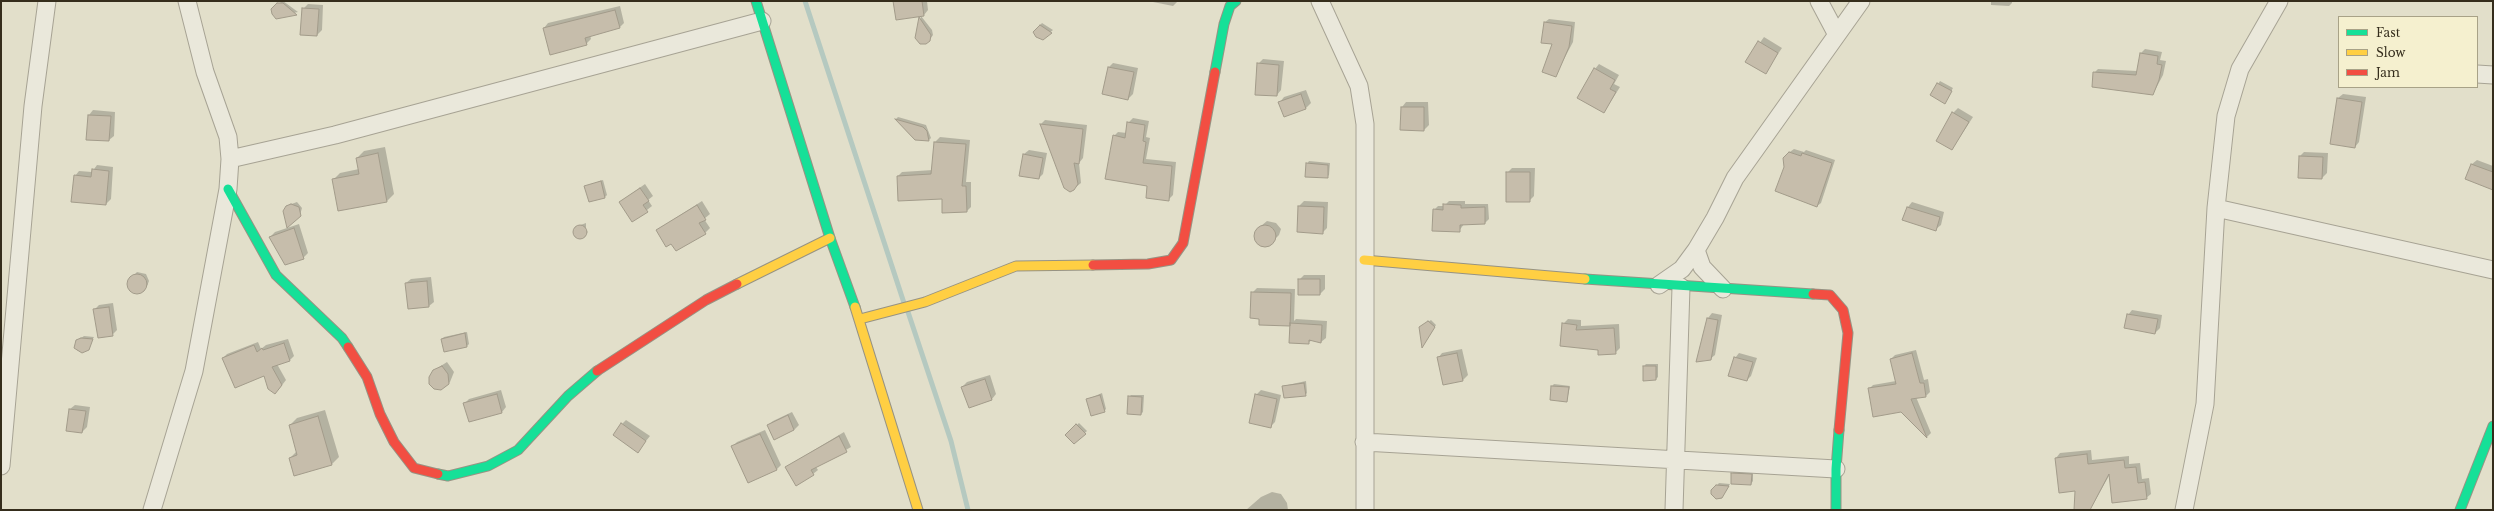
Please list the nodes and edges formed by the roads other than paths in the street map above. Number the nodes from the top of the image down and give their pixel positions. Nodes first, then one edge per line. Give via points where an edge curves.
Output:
1 (47, 1) edge
2 (187, 1) edge
3 (756, 1) edge
4 (1236, 1) edge
5 (1320, 1) edge
6 (1819, 1) edge
7 (1861, 1) edge
8 (2279, 1) edge
9 (762, 21) junction
10 (1836, 33) junction
11 (2478, 74) edge
12 (2493, 75) edge
13 (230, 159) junction
14 (228, 189) junction
15 (2216, 208) junction
16 (830, 238) junction
17 (1696, 250) junction
18 (1364, 260) junction
19 (2493, 270) edge
20 (1659, 285) junction
21 (1681, 287) junction
22 (1723, 289) junction
23 (860, 319) junction
24 (2493, 426) edge
25 (1364, 442) junction
26 (1675, 459) junction
27 (1, 466) edge
28 (1836, 469) junction
29 (152, 510) edge
30 (918, 510) edge
31 (1366, 510) edge
32 (1674, 510) edge
33 (1836, 510) edge
34 (2184, 510) edge
35 (2460, 510) edge

1 - 27 street via 33,106
2 - 13 street via 205,72 228,137
3 - 9 street
4 - 23 street via 1230,6 1224,24 1183,243 1171,260 1148,264 1016,266 925,302
5 - 18 street via 1359,86 1365,124
6 - 10 street
7 - 10 street
8 - 15 street via 2240,69 2226,116
9 - 13 street via 335,135
9 - 16 street
10 - 17 street via 1735,178
11 - 12 street
13 - 14 street
14 - 16 street via 276,274 346,344 367,377 380,414 394,442 414,468 448,476 488,466 518,450 568,396 598,370 706,300
14 - 29 street via 194,371
15 - 19 street
15 - 34 street via 2204,404
16 - 23 street
17 - 20 street via 1682,269
17 - 22 street via 1702,267
18 - 20 street
18 - 25 street
20 - 21 street
21 - 22 street
21 - 26 street
22 - 28 street via 1830,295 1843,310 1848,333
23 - 30 street
24 - 35 street
25 - 26 street
25 - 31 street
26 - 28 street
26 - 32 street
28 - 33 street

